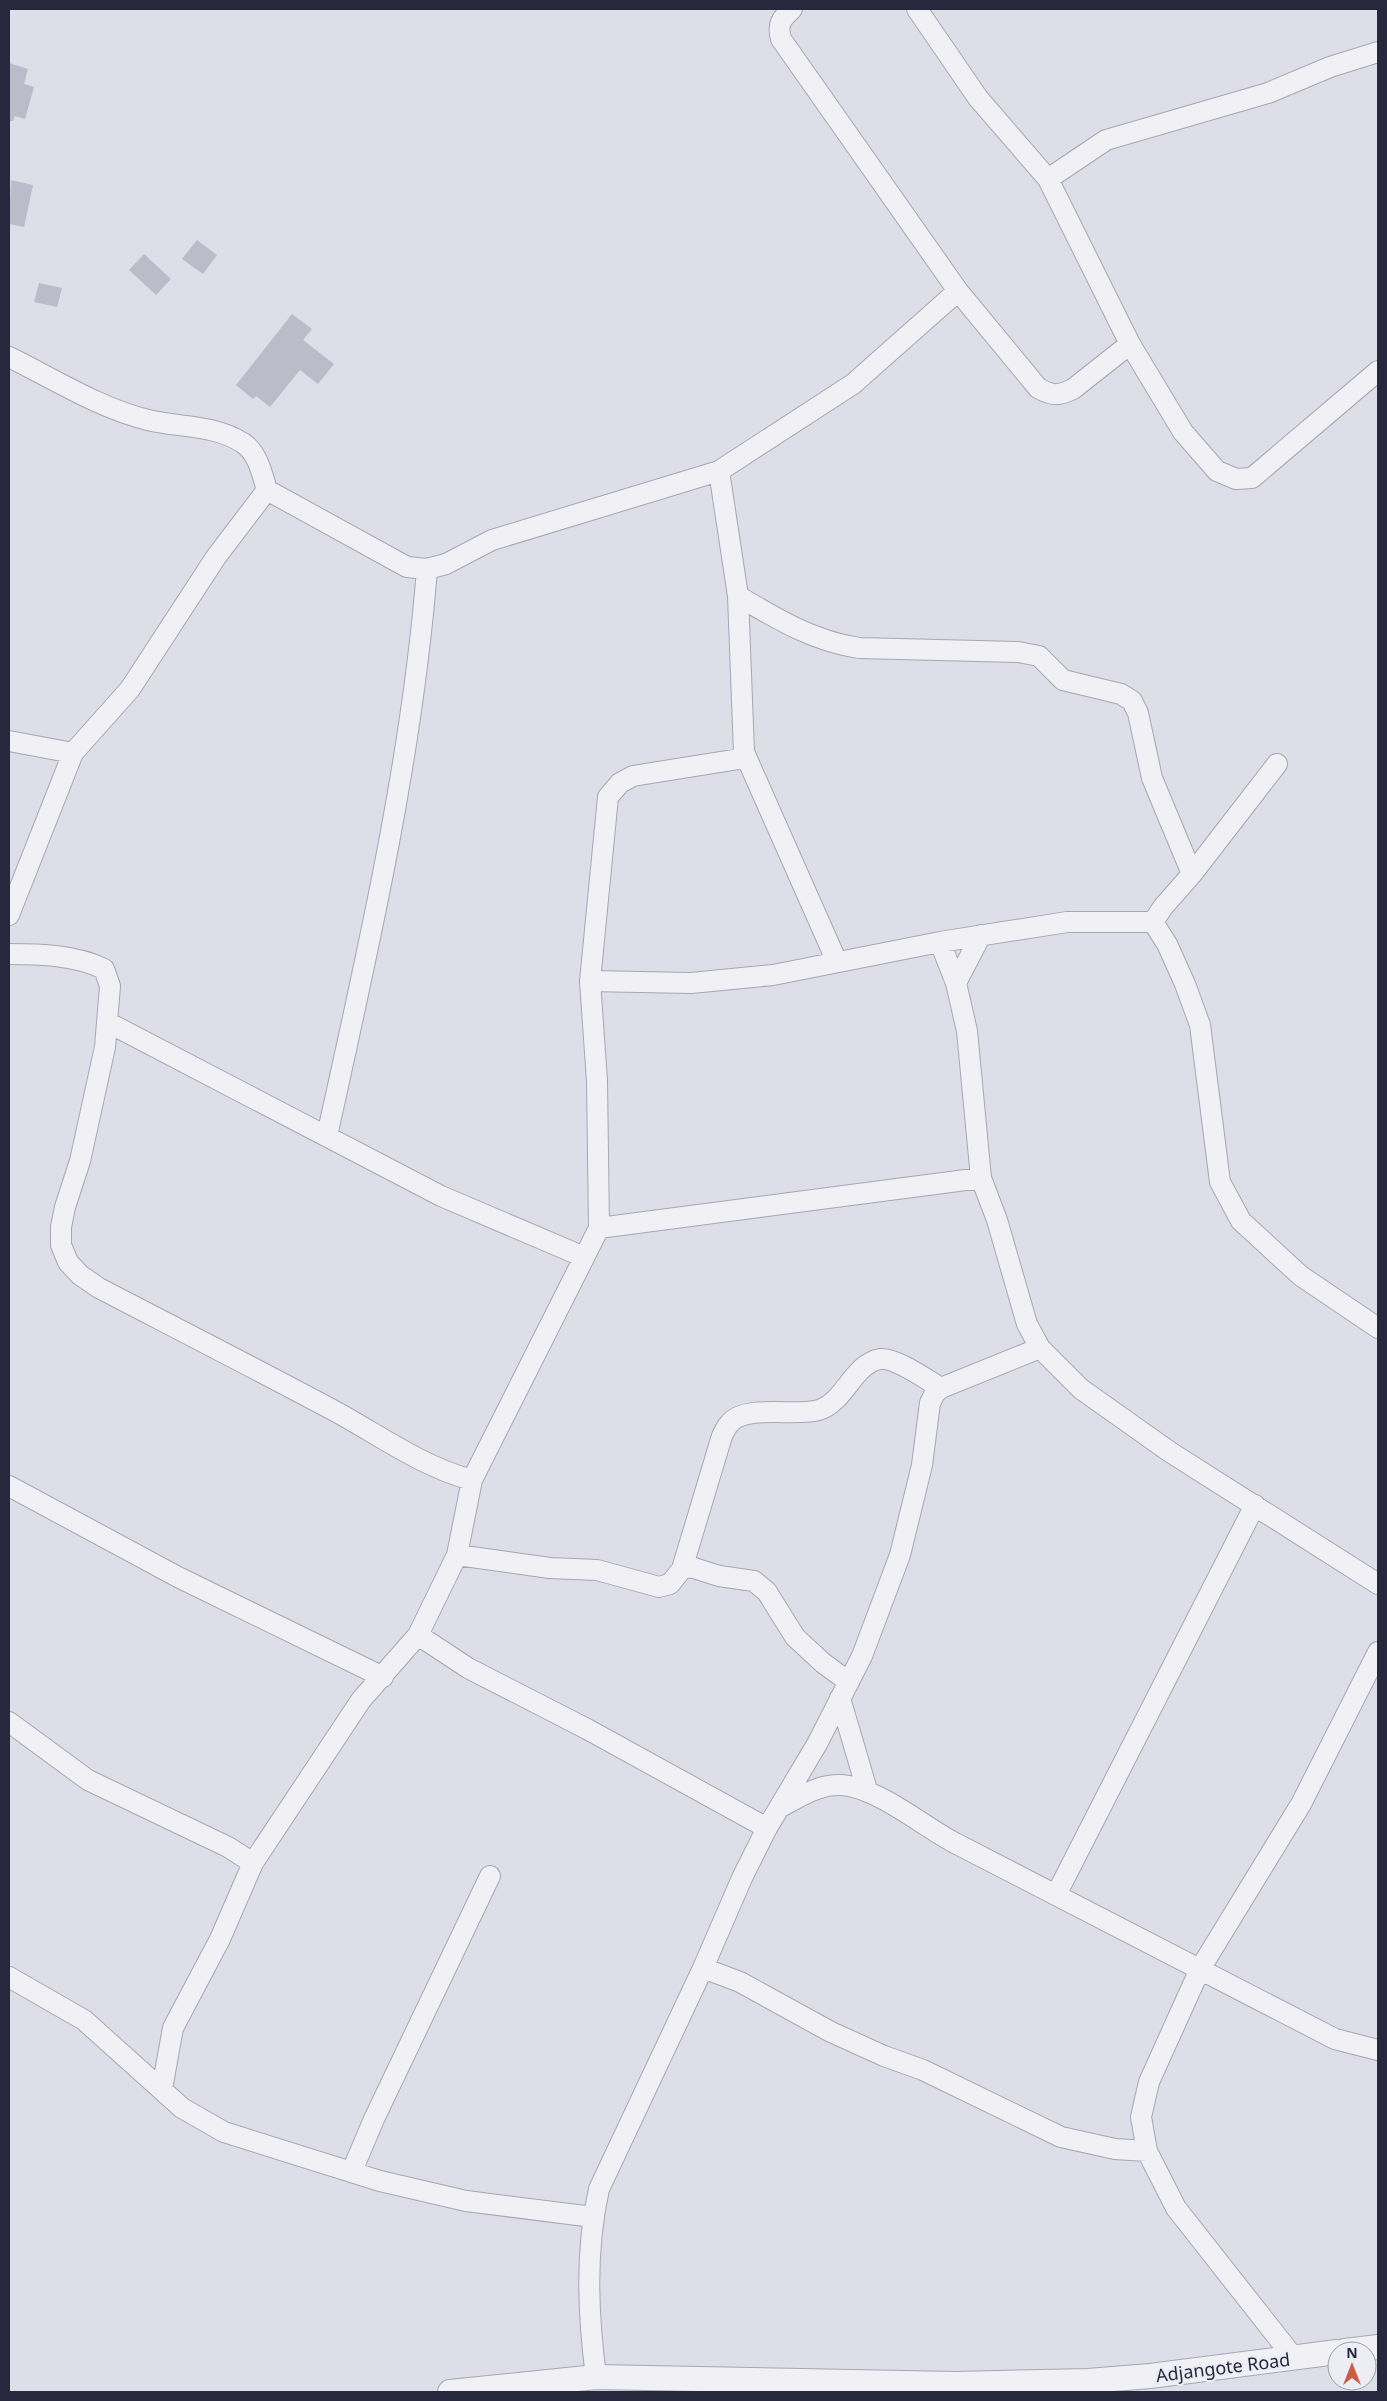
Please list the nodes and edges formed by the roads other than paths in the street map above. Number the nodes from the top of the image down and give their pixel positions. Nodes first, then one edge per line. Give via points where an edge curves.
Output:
1 (792, 9) edge
2 (917, 9) edge
3 (1378, 52) edge
4 (1048, 179) junction
5 (958, 291) junction
6 (1130, 344) junction
7 (9, 357) edge
8 (1378, 371) edge
9 (719, 471) junction
10 (268, 490) junction
11 (427, 569) junction
12 (738, 596) junction
13 (9, 741) edge
14 (744, 752) junction
15 (73, 753) junction
16 (1276, 764) dead end
17 (1192, 874) junction
18 (9, 915) edge
19 (1153, 922) junction
20 (981, 935) junction
21 (940, 942) junction
22 (9, 954) edge
23 (837, 962) junction
24 (590, 981) junction
25 (956, 983) junction
26 (107, 1022) junction
27 (327, 1136) junction
28 (981, 1178) junction
29 (599, 1228) junction
30 (584, 1257) junction
31 (1378, 1328) edge
32 (1040, 1348) junction
33 (941, 1388) junction
34 (472, 1480) junction
35 (9, 1486) edge
36 (1255, 1506) junction
37 (457, 1556) junction
38 (682, 1569) junction
39 (1378, 1584) edge
40 (418, 1636) junction
41 (1378, 1652) edge
42 (383, 1676) junction
43 (844, 1690) junction
44 (9, 1722) edge
45 (867, 1790) junction
46 (779, 1808) junction
47 (767, 1828) junction
48 (253, 1863) junction
49 (490, 1876) dead end
50 (1056, 1895) junction
51 (703, 1968) junction
52 (1200, 1969) junction
53 (9, 1977) edge
54 (1378, 2050) edge
55 (162, 2089) junction
56 (1147, 2151) junction
57 (352, 2171) junction
58 (593, 2217) junction
59 (1327, 2353) edge
60 (1294, 2358) junction
61 (596, 2378) junction
62 (960, 2388) edge
63 (505, 2389) edge
64 (450, 2392) edge

1 - 5 street via 780,20 781,39
2 - 4 street via 978,98
3 - 4 street via 1330,67 1268,93 1106,140
4 - 6 street
5 - 6 street via 1038,388 1050,395 1073,389
5 - 9 street via 853,384
6 - 8 street via 1183,432 1217,471 1236,479 1252,478
7 - 10 street via 110,408 149,420 224,432 245,445 258,462
9 - 11 street via 492,540 446,564
9 - 12 street
10 - 11 street via 407,567
10 - 15 street via 216,557 130,690
11 - 27 street via 421,648 404,759 370,942
12 - 14 street
12 - 17 street via 797,630 833,644 859,648 1018,652 1039,656 1063,680 1120,694 1132,702 1138,713 1152,778
13 - 15 street
14 - 23 street
14 - 24 street via 739,760 633,776 620,783 608,797
15 - 18 street
16 - 17 street
17 - 19 street
19 - 20 street via 1067,922
19 - 31 street via 1167,944 1200,1025 1217,1166 1228,1198 1242,1221 1301,1276
20 - 21 street
20 - 25 street
21 - 23 street
21 - 25 street
22 - 26 street via 71,958 91,962 104,969 110,986
23 - 24 street via 774,975 691,983
24 - 29 street via 597,1081
25 - 28 street via 966,1031
26 - 27 street
26 - 34 street via 105,1047 80,1161 61,1227 61,1245 68,1262 99,1288 434,1466
27 - 30 street via 442,1196
28 - 29 street
28 - 32 street via 997,1220 1027,1324
29 - 30 street
30 - 34 street
32 - 33 street
32 - 36 street via 1081,1389 1170,1452
33 - 38 street via 891,1360 880,1359 868,1363 832,1404 819,1410 746,1414 730,1421 722,1436
33 - 43 street via 930,1403 922,1465 900,1555 862,1656
34 - 37 street
35 - 42 street via 178,1577
36 - 39 street
36 - 50 street
37 - 38 street via 550,1568 597,1570 659,1588 670,1584
37 - 40 street
38 - 43 street via 691,1567 719,1576 754,1581 767,1592 795,1637 823,1663
40 - 42 street
40 - 47 street via 468,1668 587,1728
41 - 52 street via 1301,1804
42 - 48 street via 355,1708
43 - 45 street
43 - 46 street
44 - 48 street via 88,1780 228,1847
45 - 46 street via 847,1786 814,1789
45 - 50 street via 953,1842
46 - 47 street
47 - 51 street
48 - 55 street via 220,1939 173,2028
49 - 57 street
50 - 52 street
51 - 56 street via 740,1982 831,2032 923,2070 1061,2137 1115,2149
51 - 58 street via 600,2189
52 - 54 street via 1335,2039
52 - 56 street via 1149,2082 1141,2117
53 - 55 street via 84,2020
55 - 57 street via 182,2108 224,2132
56 - 60 street via 1176,2208
57 - 58 street via 380,2181 466,2201
58 - 61 street via 589,2319
59 - 60 street, Adjangote Road
60 - 62 street, Adjangote Road via 1150,2376
61 - 62 street, Adjangote Road
61 - 63 street, Adjangote Road
63 - 64 street, Adjangote Road

